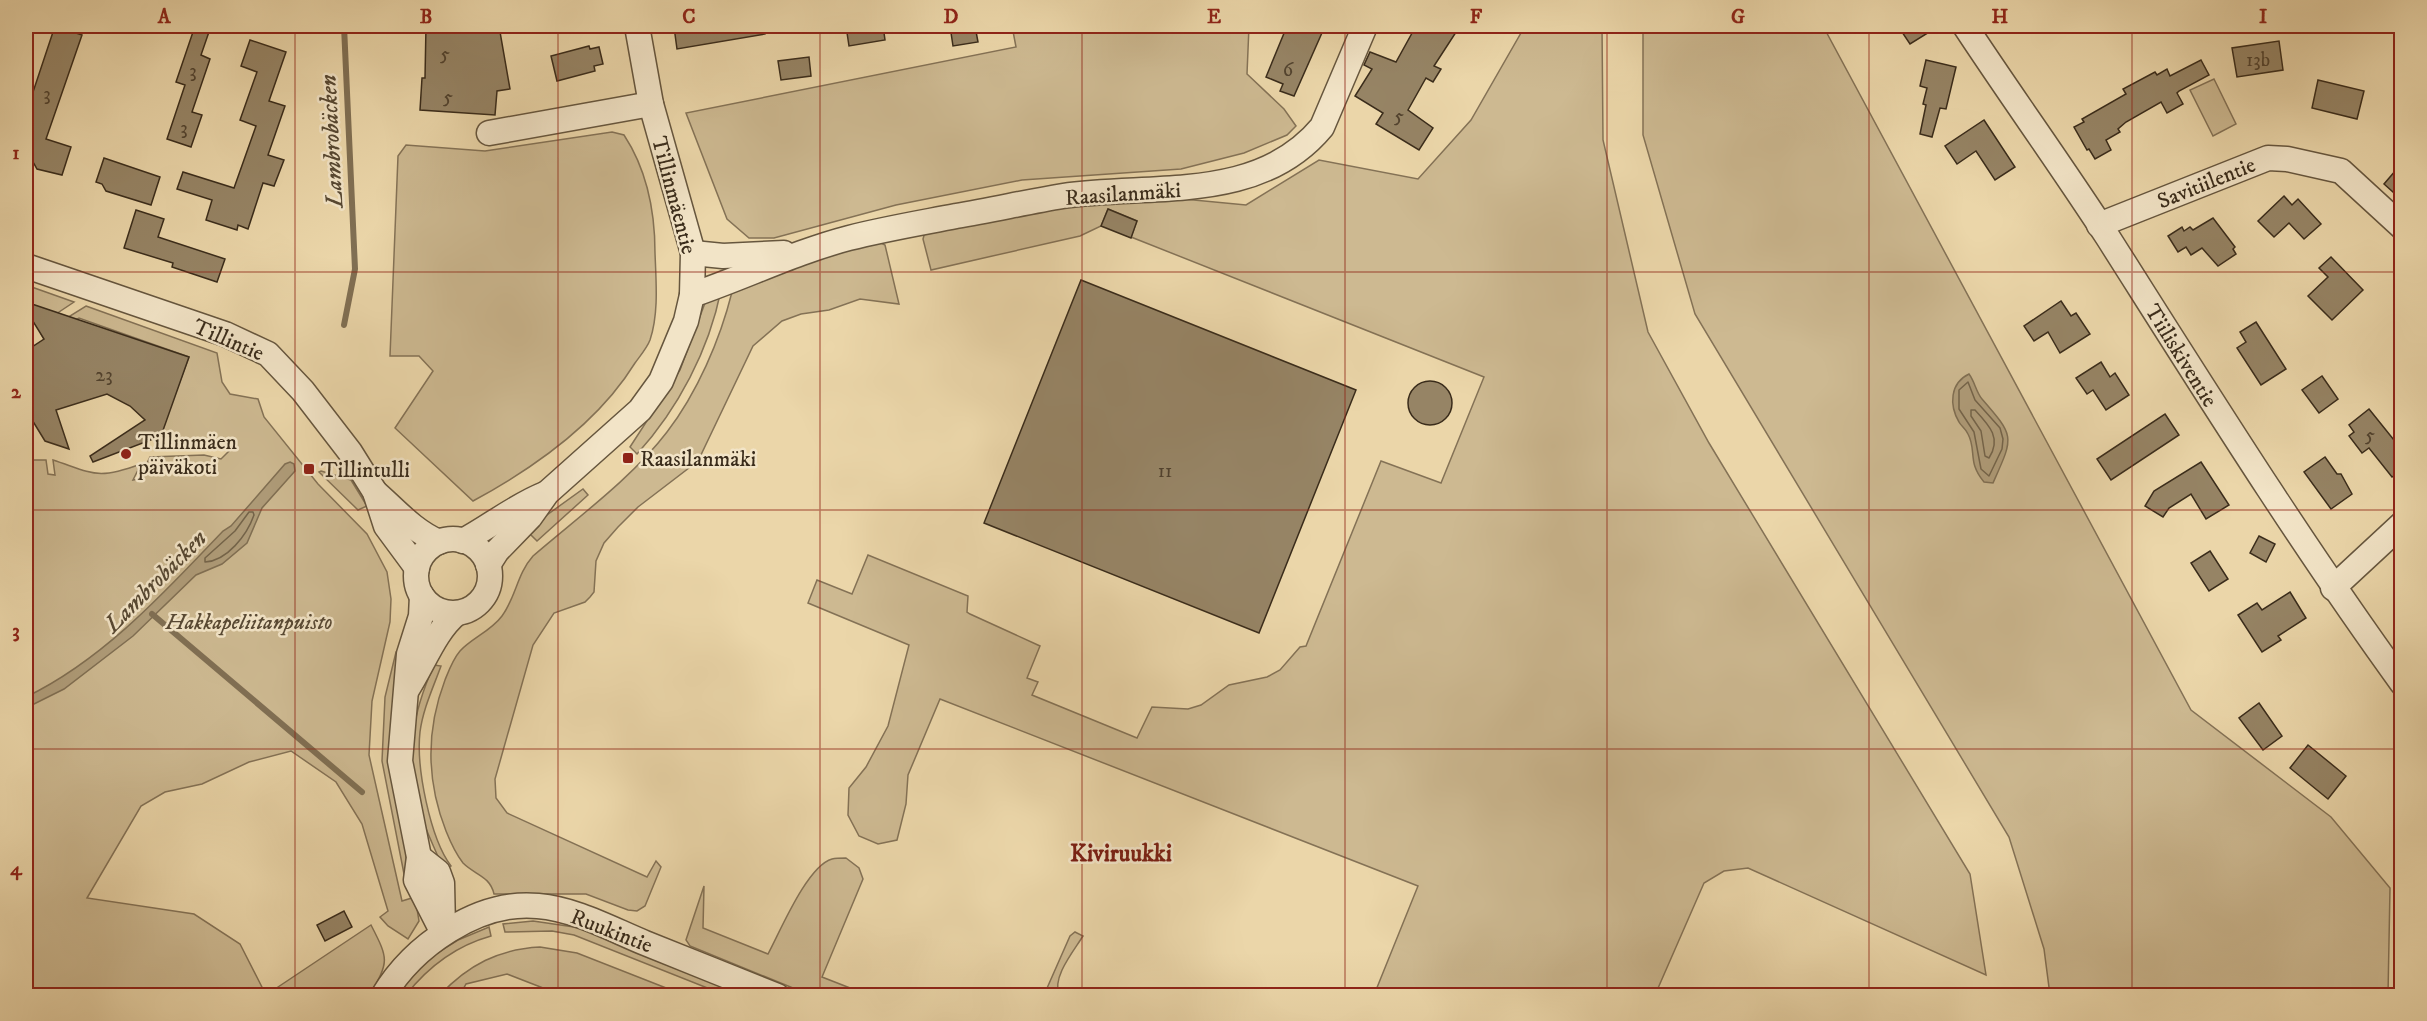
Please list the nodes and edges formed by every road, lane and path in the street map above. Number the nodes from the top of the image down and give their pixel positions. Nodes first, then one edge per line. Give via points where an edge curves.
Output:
1 (637, 26) edge
2 (1365, 26) edge
3 (1965, 26) edge
4 (651, 104) junction
5 (489, 133) dead end
6 (2099, 225) junction
7 (2402, 227) edge
8 (802, 252) junction
9 (693, 253) junction
10 (26, 266) edge
11 (692, 295) junction
12 (375, 492) junction
13 (547, 493) junction
14 (2402, 524) edge
15 (451, 541) junction
16 (488, 565) junction
17 (417, 568) junction
18 (2333, 588) junction
19 (422, 596) junction
20 (457, 613) junction
21 (2402, 683) edge
22 (408, 689) junction
23 (443, 933) junction
24 (383, 996) edge
25 (777, 996) edge

1 - 4 street, Tillinmäentie
2 - 8 street, Raasilanmäki via 1322,127 1291,156 1264,168 1197,188 1065,196 850,237
3 - 6 street, Tiiliskiventie
4 - 5 street
4 - 9 street, Tillinmäentie
6 - 7 street, Savitiilentie via 2268,158 2341,171
6 - 18 street, Tiiliskiventie
8 - 9 street, Raasilanmäki via 723,256
8 - 11 street, Raasilanmäki
9 - 11 street, Tillinmäentie
10 - 12 street, Tillintie via 225,334 268,354 332,427
11 - 13 street, Tillinmäentie via 662,381 640,410
12 - 15 street, Tillintie via 416,529
12 - 17 street, Tillintie via 386,526
13 - 15 street, Tillinmäentie via 519,505 482,531
13 - 16 street, Tillinmäentie
14 - 18 street
15 - 16 street via 478,550
15 - 17 street via 425,552
16 - 20 street via 489,584 480,600
17 - 19 street
18 - 21 street, Tiiliskiventie
19 - 20 street via 437,609
19 - 22 street via 421,616 409,654
20 - 22 street via 440,629 428,658
22 - 23 street via 400,761 419,857 438,872 442,883
23 - 24 street via 409,961
23 - 25 street, Ruukintie via 491,912 518,906 560,910

